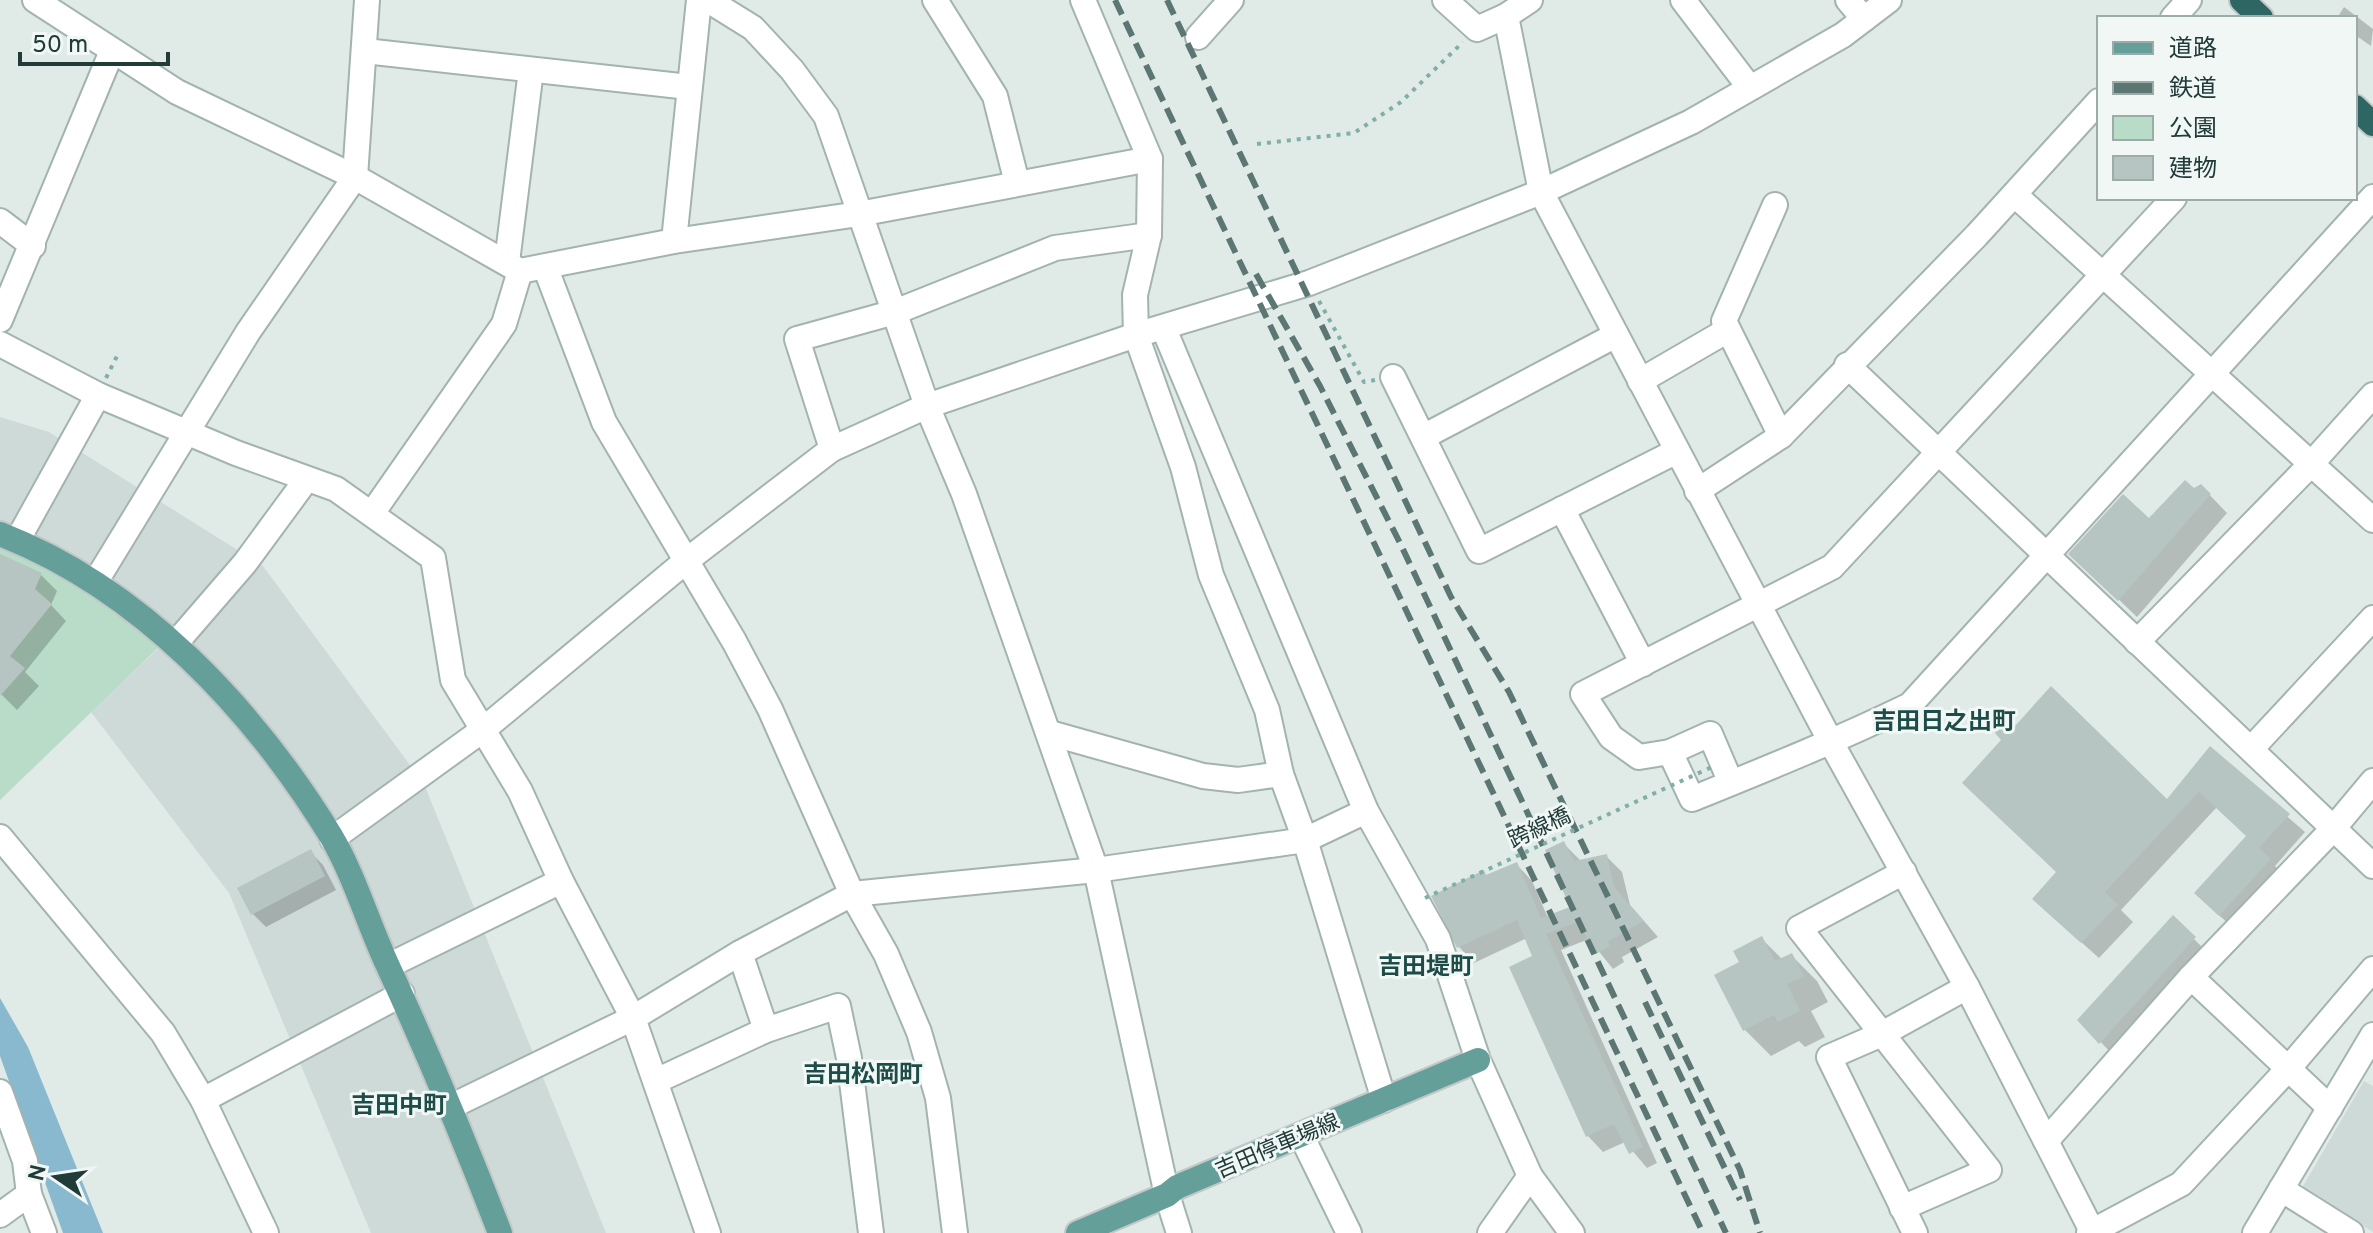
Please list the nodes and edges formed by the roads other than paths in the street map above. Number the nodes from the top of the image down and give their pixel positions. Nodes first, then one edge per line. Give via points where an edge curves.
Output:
1 (35, 0) edge
2 (367, 0) edge
3 (699, 0) edge
4 (708, 0) edge
5 (935, 0) edge
6 (1083, 0) edge
7 (1231, 0) edge
8 (1445, 0) edge
9 (1530, 0) edge
10 (1683, 0) edge
11 (1848, 0) edge
12 (1889, 0) edge
13 (2189, 0) edge
14 (2242, 0) edge
15 (1506, 16) junction
16 (2175, 16) edge
17 (2259, 16) edge
18 (1864, 19) junction
19 (1198, 37) dead end
20 (112, 51) junction
21 (365, 51) junction
22 (531, 70) junction
23 (689, 87) junction
24 (1750, 88) junction
25 (2097, 103) edge
26 (2357, 109) edge
27 (2373, 124) edge
28 (1150, 159) junction
29 (355, 177) junction
30 (1017, 183) junction
31 (1541, 192) junction
32 (2015, 195) junction
33 (2373, 197) edge
34 (2172, 200) edge
35 (1775, 205) dead end
36 (859, 214) junction
37 (0, 221) edge
38 (1149, 235) junction
39 (674, 241) junction
40 (33, 246) junction
41 (513, 267) junction
42 (546, 269) junction
43 (2105, 276) junction
44 (895, 312) junction
45 (0, 320) edge
46 (1164, 329) junction
47 (1728, 330) junction
48 (1136, 335) junction
49 (1616, 335) junction
50 (0, 344) edge
51 (1847, 365) junction
52 (2213, 372) junction
53 (1393, 377) road end
54 (1640, 381) junction
55 (98, 395) junction
56 (2373, 395) edge
57 (927, 406) junction
58 (188, 432) junction
59 (1781, 436) junction
60 (1423, 437) junction
61 (832, 449) junction
62 (1677, 451) junction
63 (1937, 451) junction
64 (2312, 463) junction
65 (306, 480) junction
66 (1697, 491) junction
67 (1562, 509) junction
68 (373, 512) junction
69 (2373, 520) edge
70 (8, 538) edge
71 (2047, 557) junction
72 (686, 561) junction
73 (96, 581) junction
74 (1758, 605) junction
75 (2373, 618) edge
76 (2137, 642) junction
77 (175, 644) junction
78 (1643, 664) junction
79 (484, 729) junction
80 (1050, 733) junction
81 (1832, 743) junction
82 (2251, 749) junction
83 (1670, 752) junction
84 (1281, 774) junction
85 (2373, 781) edge
86 (1731, 783) junction
87 (1366, 811) junction
88 (2332, 830) junction
89 (0, 837) edge
90 (332, 839) junction
91 (1305, 840) junction
92 (2373, 866) edge
93 (1096, 870) junction
94 (1904, 872) junction
95 (561, 881) junction
96 (852, 894) junction
97 (740, 953) junction
98 (388, 966) junction
99 (2373, 969) edge
100 (2191, 977) junction
101 (1967, 987) junction
102 (402, 994) junction
103 (633, 1018) junction
104 (766, 1030) junction
105 (1882, 1034) junction
106 (2373, 1035) edge
107 (1478, 1060) junction
108 (2288, 1069) junction
109 (656, 1081) junction
110 (0, 1092) edge
111 (203, 1100) junction
112 (1384, 1100) junction
113 (452, 1106) junction
114 (2330, 1108) junction
115 (1301, 1135) junction
116 (2046, 1141) junction
117 (1530, 1176) junction
118 (2281, 1189) junction
119 (29, 1194) junction
120 (1167, 1195) junction
121 (1902, 1208) junction
122 (0, 1215) edge
123 (1081, 1232) edge
124 (2091, 1232) edge
125 (44, 1233) edge
126 (266, 1233) edge
127 (500, 1233) edge
128 (708, 1233) edge
129 (871, 1233) edge
130 (955, 1233) edge
131 (1179, 1233) edge
132 (1349, 1233) edge
133 (1490, 1233) edge
134 (1572, 1233) edge
135 (1915, 1233) edge
136 (2255, 1233) edge
137 (2351, 1233) edge

1 - 20 street
2 - 21 street
3 - 23 street
4 - 36 street via 753,28 826,116
5 - 30 street via 995,96
6 - 28 street
7 - 19 street
8 - 15 street via 1477,29
9 - 15 street
10 - 24 street
11 - 18 street
12 - 18 street
13 - 16 street
14 - 17 highway
15 - 31 street
18 - 24 street
20 - 29 street via 177,92
20 - 40 street
21 - 22 street
21 - 29 street
22 - 23 street
22 - 41 street
23 - 39 street
24 - 31 street via 1691,122
25 - 32 street
26 - 27 highway
28 - 30 street
28 - 38 street
29 - 41 street
29 - 58 street via 248,332
30 - 36 street
31 - 46 street via 1309,283
31 - 49 street
32 - 43 street
32 - 51 street
33 - 52 street
34 - 43 street
35 - 47 street via 1724,321
36 - 39 street
36 - 44 street
37 - 40 street
38 - 44 street via 1055,248
38 - 48 street via 1135,295
39 - 42 street
40 - 45 street
41 - 42 street
41 - 68 street via 504,324
42 - 72 street via 604,422
43 - 52 street
43 - 63 street
44 - 57 street
44 - 61 street via 797,339
46 - 48 street
46 - 87 street
47 - 54 street
47 - 59 street
48 - 57 street
48 - 84 street via 1183,467 1211,575 1267,710
49 - 54 street
49 - 60 street
50 - 55 street
51 - 59 street
51 - 63 street
52 - 64 street
52 - 71 street
53 - 60 street
54 - 62 street
55 - 58 street
55 - 70 street
56 - 64 street
57 - 61 street
57 - 80 street
58 - 65 street
58 - 73 street
59 - 66 street
60 - 67 street via 1479,551
61 - 72 street
62 - 66 street
62 - 67 street
63 - 71 street
63 - 74 street via 1832,567
64 - 69 street
64 - 76 street
65 - 68 street via 336,489
65 - 77 street via 245,563
66 - 74 street
67 - 78 street
68 - 79 street via 433,558 453,680
70 - 73 main road
71 - 76 street
71 - 81 street via 1920,697
72 - 79 street
72 - 96 street via 770,709
73 - 77 main road
74 - 78 street
74 - 81 street
75 - 82 street
76 - 82 street
77 - 90 main road via 273,750
78 - 83 street via 1583,694 1611,737 1639,757
79 - 90 street
79 - 95 street via 520,791
80 - 84 street via 1203,776 1238,780
80 - 93 street
81 - 86 street
81 - 94 street
82 - 88 street
83 - 86 street via 1692,799
83 - 86 street via 1710,734
84 - 91 street
85 - 88 street
87 - 91 street
87 - 107 street via 1438,939
88 - 92 street
88 - 100 street
89 - 111 street via 163,1033
90 - 98 main road
91 - 93 street
91 - 112 street
93 - 96 street
93 - 120 street
94 - 101 street
94 - 105 street via 1799,928
95 - 98 street
95 - 103 street
96 - 97 street
96 - 130 street via 886,954 919,1032 938,1098
97 - 103 street
97 - 104 street
98 - 102 main road
99 - 108 street
100 - 108 street
100 - 116 street
101 - 105 street
101 - 116 street
102 - 111 street
102 - 113 main road
103 - 109 street
103 - 113 street
104 - 109 street
104 - 129 street via 838,1006
105 - 121 street via 1829,1057
105 - 121 street via 1989,1170
106 - 114 street
107 - 112 main road, 吉田停車場線
107 - 117 street
108 - 114 street
108 - 124 street via 2181,1184
109 - 128 street
110 - 119 street via 25,1161
111 - 126 street
112 - 115 main road, 吉田停車場線
113 - 127 main road
114 - 118 street
115 - 120 main road, 吉田停車場線
115 - 132 street
116 - 124 street
117 - 133 street
117 - 134 street
118 - 136 street
118 - 137 street
119 - 122 street
119 - 125 street
120 - 123 main road, 吉田停車場線
120 - 131 street
121 - 135 street

